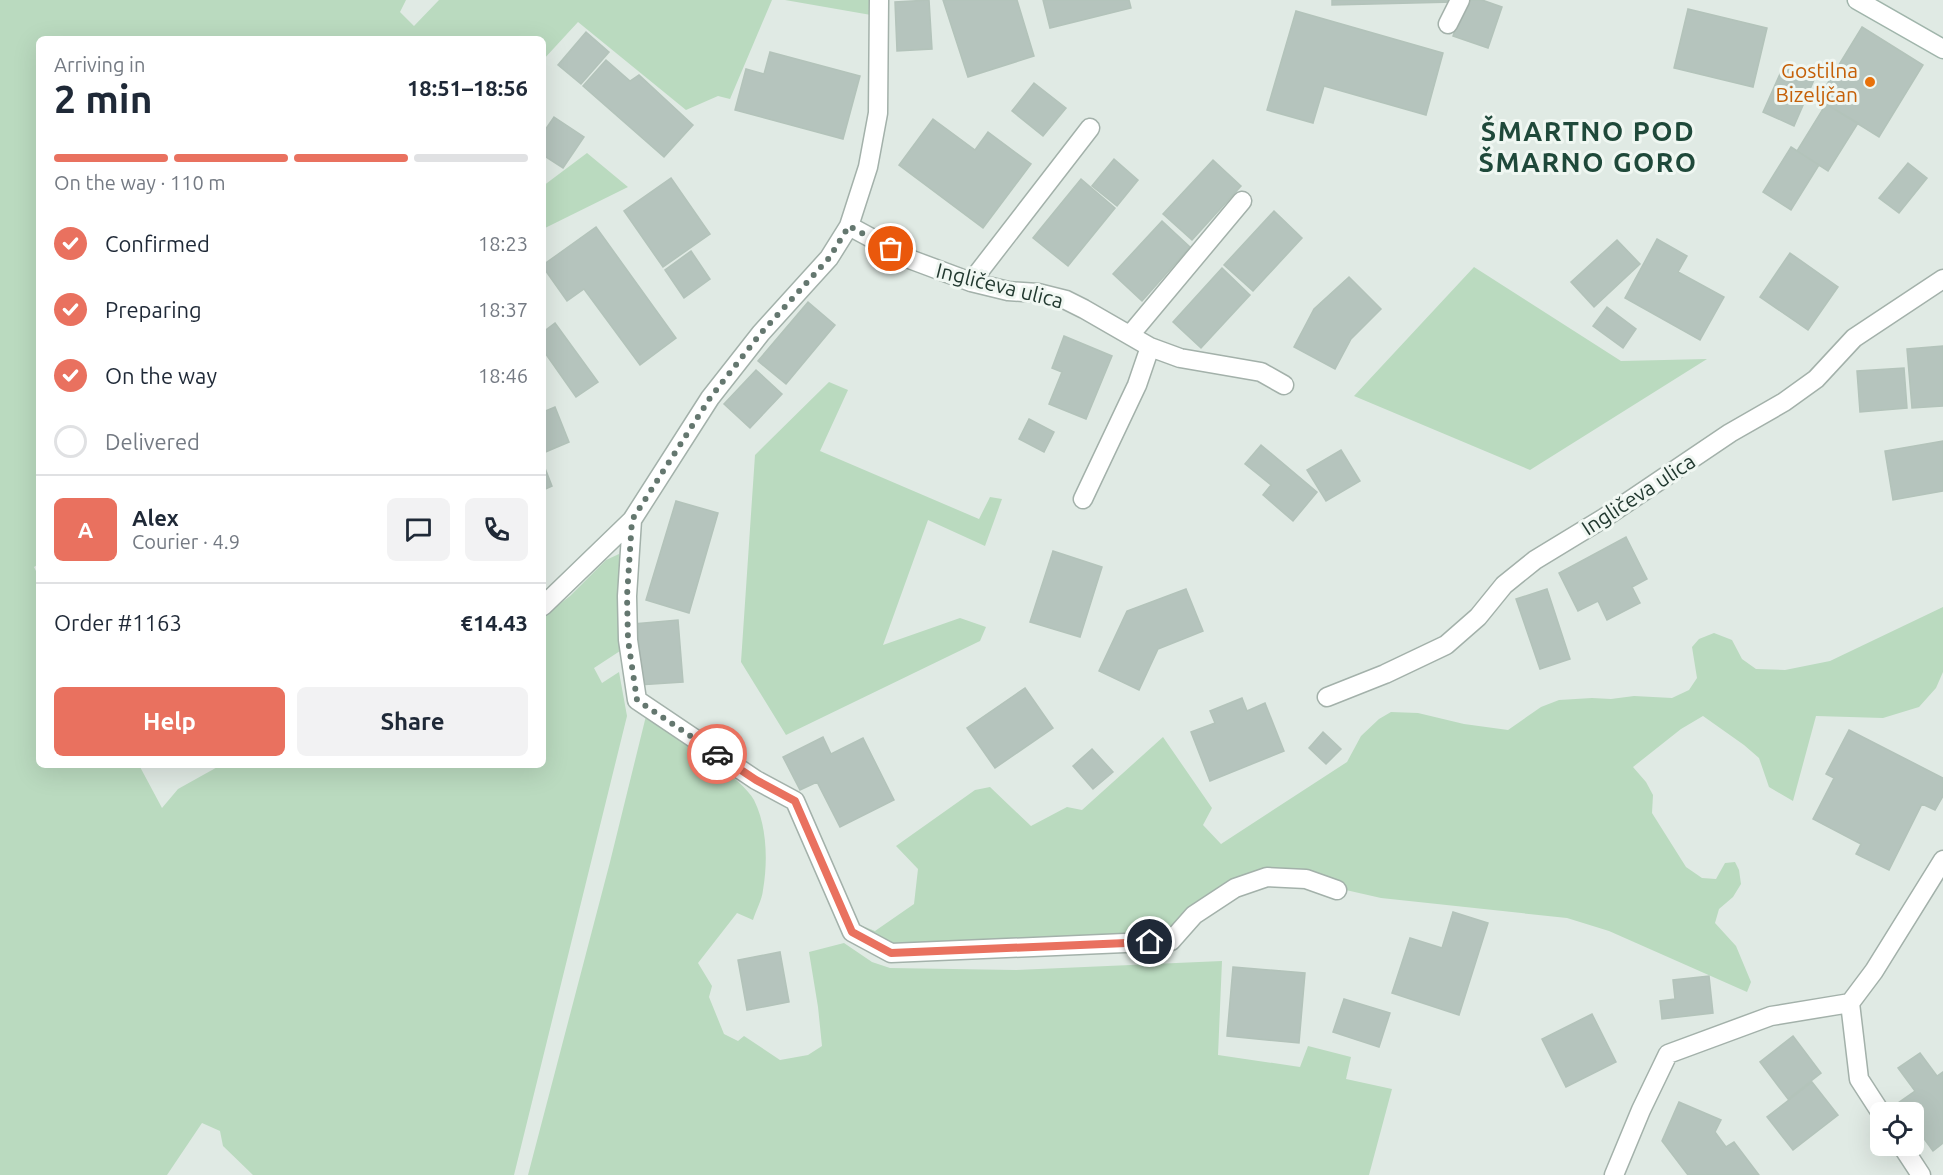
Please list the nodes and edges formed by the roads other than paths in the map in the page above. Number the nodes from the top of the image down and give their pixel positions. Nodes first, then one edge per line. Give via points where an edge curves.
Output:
1 (879, 0) edge
2 (1460, 0) edge
3 (1857, 0) edge
4 (1448, 24) dead end
5 (1943, 49) edge
6 (1090, 128) dead end
7 (1242, 201) dead end
8 (849, 226) junction
9 (1943, 279) edge
10 (971, 282) junction
11 (1130, 335) junction
12 (1150, 347) junction
13 (1284, 385) dead end
14 (1083, 499) dead end
15 (632, 520) junction
16 (546, 603) edge
17 (1327, 697) dead end
18 (1943, 860) edge
19 (1337, 890) dead end
20 (1850, 1003) junction
21 (1874, 1102) edge
22 (1909, 1156) edge
23 (1614, 1175) edge
24 (1921, 1175) edge

1 - 8 street via 878,113 868,167
2 - 4 street
3 - 5 street
6 - 10 street
7 - 11 street
8 - 10 street, Ingličeva ulica via 912,260
8 - 15 street via 829,258 761,333 710,398
9 - 17 street, Ingličeva ulica via 1854,338 1816,379 1784,402 1535,560 1504,585 1478,617 1446,645
10 - 11 street, Ingličeva ulica via 1066,300
11 - 12 street, Ingličeva ulica
12 - 13 street, Ingličeva ulica via 1180,358 1261,372
12 - 14 street via 1137,385
15 - 16 street
15 - 19 street via 627,596 637,700 756,780 795,801 852,932 891,953 1171,941 1194,915 1235,888 1266,877 1306,879
18 - 20 street
20 - 21 street via 1859,1079
20 - 23 street via 1771,1016 1668,1054
22 - 24 street

